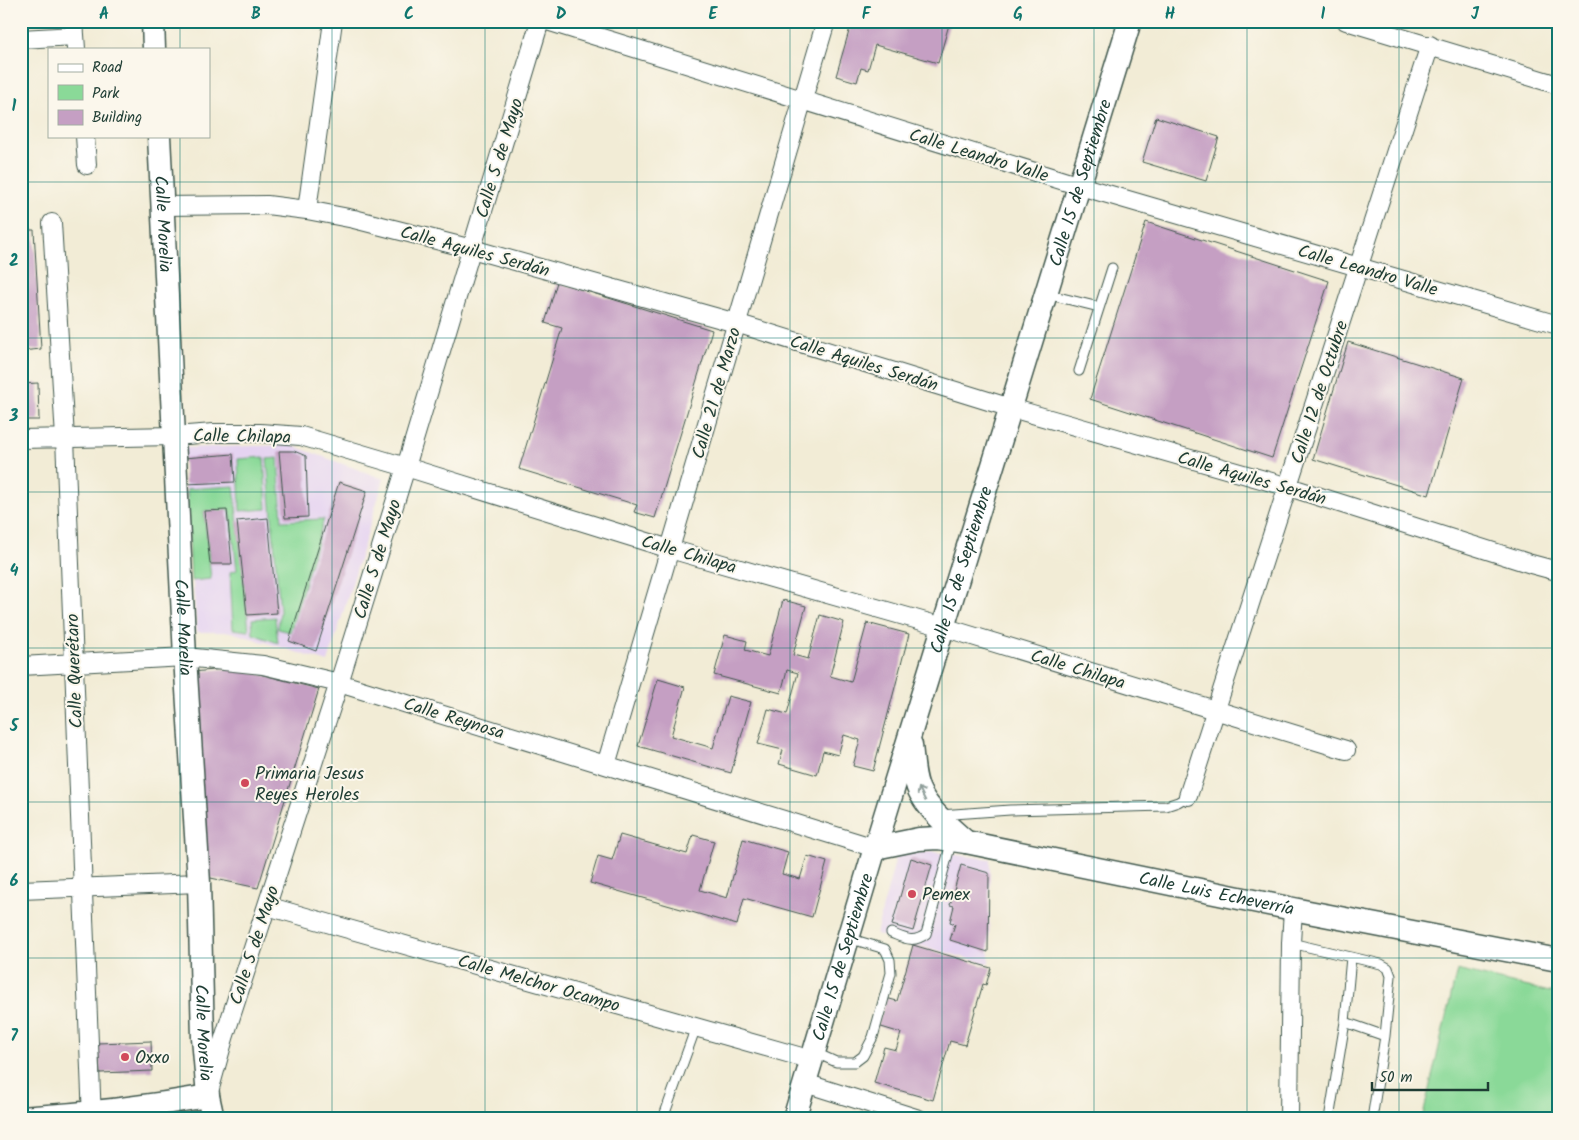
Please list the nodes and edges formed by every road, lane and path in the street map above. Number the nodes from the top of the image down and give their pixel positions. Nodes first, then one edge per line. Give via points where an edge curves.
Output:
1 (153, 21) edge
2 (333, 21) edge
3 (540, 21) edge
4 (547, 21) edge
5 (826, 21) edge
6 (1130, 21) edge
7 (1346, 21) edge
8 (75, 35) edge
9 (21, 39) edge
10 (1430, 45) junction
11 (154, 48) edge
12 (1558, 85) edge
13 (802, 101) junction
14 (85, 138) edge
15 (159, 138) edge
16 (87, 165) dead end
17 (1080, 186) junction
18 (162, 206) junction
19 (307, 210) junction
20 (52, 223) dead end
21 (472, 249) junction
22 (1112, 268) dead end
23 (1359, 268) junction
24 (1046, 294) junction
25 (1099, 307) junction
26 (736, 323) junction
27 (1558, 325) edge
28 (1079, 371) dead end
29 (1011, 408) junction
30 (174, 436) junction
31 (64, 438) junction
32 (21, 439) edge
33 (406, 467) junction
34 (1289, 487) junction
35 (670, 549) junction
36 (1557, 569) edge
37 (943, 627) junction
38 (185, 657) junction
39 (74, 663) junction
40 (21, 666) edge
41 (339, 683) junction
42 (1216, 712) junction
43 (910, 737) junction
44 (1346, 750) dead end
45 (606, 765) junction
46 (1188, 796) joint
47 (938, 815) junction
48 (959, 841) junction
49 (875, 848) junction
50 (198, 883) junction
51 (83, 887) junction
52 (21, 890) edge
53 (267, 906) junction
54 (1294, 909) junction
55 (891, 933) dead end
56 (848, 938) junction
57 (1291, 943) junction
58 (1351, 957) junction
59 (1558, 960) edge
60 (1344, 1022) junction
61 (696, 1027) junction
62 (1385, 1036) junction
63 (813, 1056) junction
64 (805, 1083) junction
65 (208, 1096) junction
66 (665, 1113) dead end
67 (92, 1116) edge
68 (21, 1118) edge
69 (213, 1119) edge
70 (794, 1119) edge
71 (919, 1119) edge
72 (1289, 1119) edge
73 (1329, 1119) edge
74 (1372, 1119) edge

1 - 11 street
2 - 19 street
3 - 21 street, Calle 5 de Mayo
4 - 13 street, Calle Leandro Valle
5 - 13 street, Calle 21 de Marzo
6 - 17 street, Calle 15 de Septiembre
7 - 10 street
8 - 9 street
10 - 12 street
10 - 23 street, Calle 12 de Octubre
13 - 17 street, Calle Leandro Valle
13 - 26 street, Calle 21 de Marzo
14 - 16 street
15 - 18 street, Calle Morelia
17 - 23 street, Calle Leandro Valle
17 - 24 street, Calle 15 de Septiembre
18 - 19 street, Calle Aquiles Serdán via 268,205
18 - 30 street, Calle Morelia
19 - 21 street, Calle Aquiles Serdán
20 - 31 street, Calle Querétaro
21 - 26 street, Calle Aquiles Serdán
21 - 33 street, Calle 5 de Mayo
22 - 25 lane
23 - 27 street, Calle Leandro Valle
23 - 34 street, Calle 12 de Octubre
24 - 25 lane
24 - 29 street, Calle 15 de Septiembre
25 - 28 lane
26 - 29 street, Calle Aquiles Serdán
26 - 35 street, Calle 21 de Marzo
29 - 34 street, Calle Aquiles Serdán
29 - 37 street, Calle 15 de Septiembre
30 - 31 street, Calle Chilapa
30 - 33 street, Calle Chilapa via 260,433 301,436
30 - 38 street, Calle Morelia
31 - 32 street, Calle Chilapa
31 - 39 street, Calle Querétaro
33 - 35 street, Calle Chilapa
33 - 41 street, Calle 5 de Mayo
34 - 36 street, Calle Aquiles Serdán
34 - 42 street, Calle 12 de Octubre
35 - 37 street, Calle Chilapa
35 - 45 street, Calle 21 de Marzo
37 - 42 street, Calle Chilapa
37 - 43 street, Calle 15 de Septiembre
38 - 39 street, Calle Reynosa
38 - 41 street, Calle Reynosa via 264,665
38 - 50 street, Calle Morelia
39 - 40 street, Calle Reynosa
39 - 51 street, Calle Querétaro
41 - 45 street, Calle Reynosa
41 - 53 street, Calle 5 de Mayo
42 - 44 street, Calle Chilapa
42 - 46 street, Calle 12 de Octubre
47 -> 43 street via 920,794
43 - 49 street, Calle 15 de Septiembre
45 - 49 street, Calle Reynosa
46 - 47 lane via 1166,806
47 - 48 street
48 - 49 street, Calle Luis Echeverría via 918,839
48 - 54 street, Calle Luis Echeverría
48 - 55 lane via 926,934 919,940
49 - 56 street, Calle 15 de Septiembre
50 - 51 street
50 - 65 street, Calle Morelia
51 - 52 street
51 - 67 street, Calle Querétaro
53 - 61 street, Calle Melchor Ocampo
53 - 65 street, Calle 5 de Mayo
54 - 57 street
54 - 59 street, Calle Luis Echeverría
56 - 63 street, Calle 15 de Septiembre
56 - 63 lane via 885,949 890,960 891,973 873,1036 863,1056 855,1062 836,1062
57 - 58 lane
57 - 72 street
58 - 60 lane
58 - 62 lane via 1388,968 1391,976
60 - 62 lane
60 - 73 lane
61 - 63 street, Calle Melchor Ocampo
61 - 66 lane
62 - 74 lane
63 - 64 street, Calle 15 de Septiembre
64 - 70 street, Calle 15 de Septiembre
64 - 71 street
65 - 67 street
65 - 69 street, Calle Morelia
67 - 68 street

